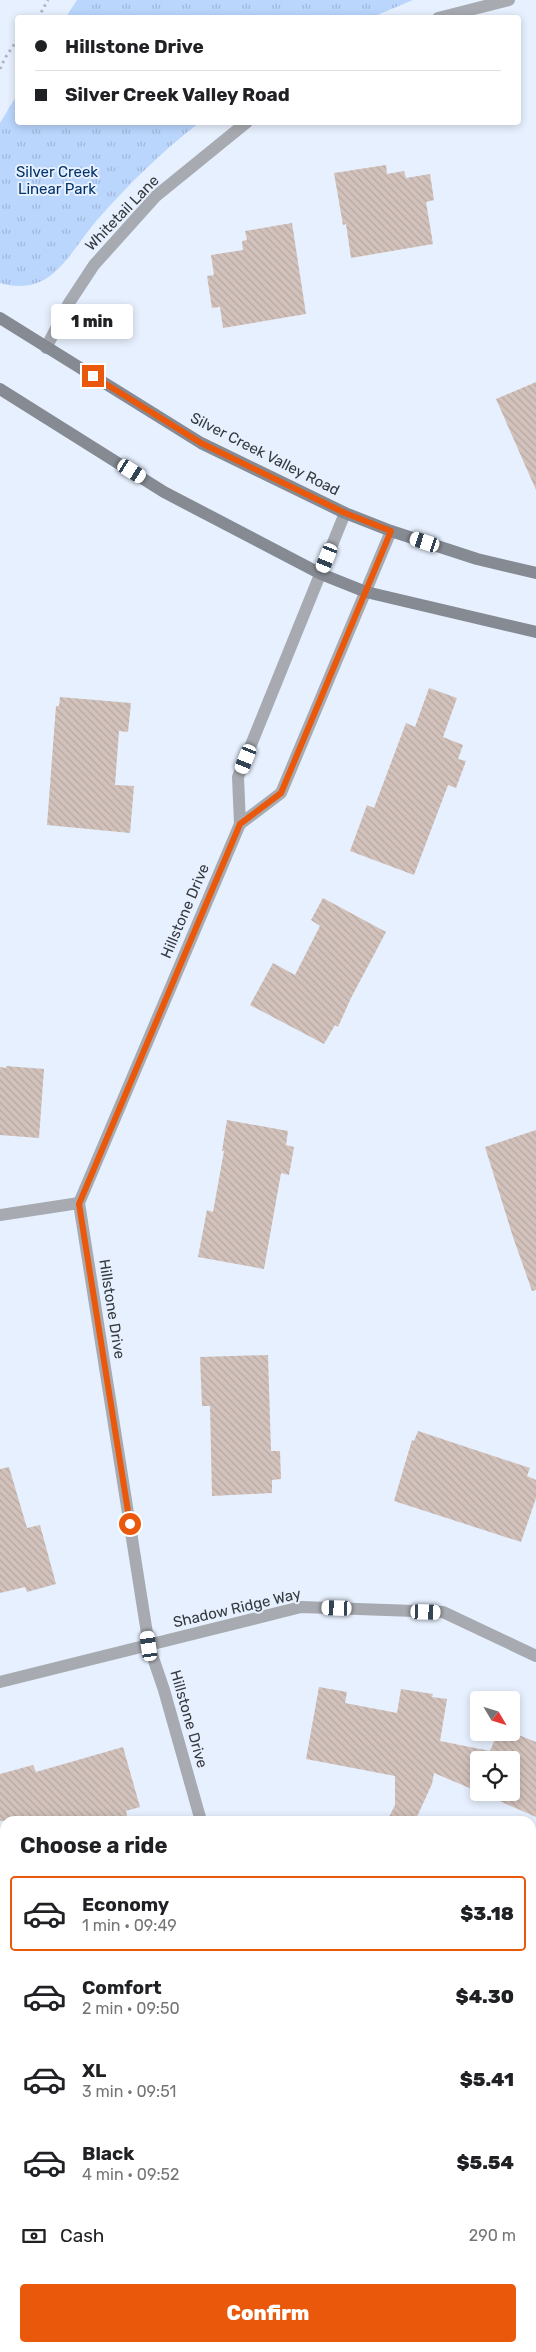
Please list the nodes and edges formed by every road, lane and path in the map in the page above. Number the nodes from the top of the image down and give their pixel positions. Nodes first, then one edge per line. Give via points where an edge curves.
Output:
1 (48, 0) edge
2 (509, 0) edge
3 (40, 15) edge
4 (450, 15) edge
5 (15, 43) edge
6 (0, 69) edge
7 (243, 125) edge
8 (0, 318) edge
9 (46, 348) junction
10 (0, 389) edge
11 (345, 513) junction
12 (391, 531) junction
13 (536, 573) edge
14 (321, 574) junction
15 (366, 592) junction
16 (536, 632) edge
17 (240, 824) junction
18 (79, 1204) junction
19 (0, 1215) edge
20 (149, 1646) junction
21 (536, 1656) edge
22 (0, 1682) edge
23 (200, 1816) edge

1 - 3 path
2 - 4 street
5 - 6 path
7 - 9 street, Whitetail Lane via 156,196 94,265 68,303
8 - 9 main road, Silver Creek Valley Road
9 - 11 main road, Silver Creek Valley Road via 201,443
10 - 14 main road via 164,492
11 - 12 main road, Silver Creek Valley Road
11 - 14 street, Hillstone Drive
12 - 13 main road, Silver Creek Valley Road via 477,559
12 - 15 street, Hillstone Drive
14 - 15 main road
14 - 17 street, Hillstone Drive via 238,777
15 - 16 main road
15 - 17 street, Hillstone Drive via 281,793
17 - 18 street, Hillstone Drive
18 - 19 street
18 - 20 street, Hillstone Drive
20 - 21 street, Shadow Ridge Way via 301,1607 444,1612
20 - 22 street, Shadow Ridge Way
20 - 23 street, Hillstone Drive

